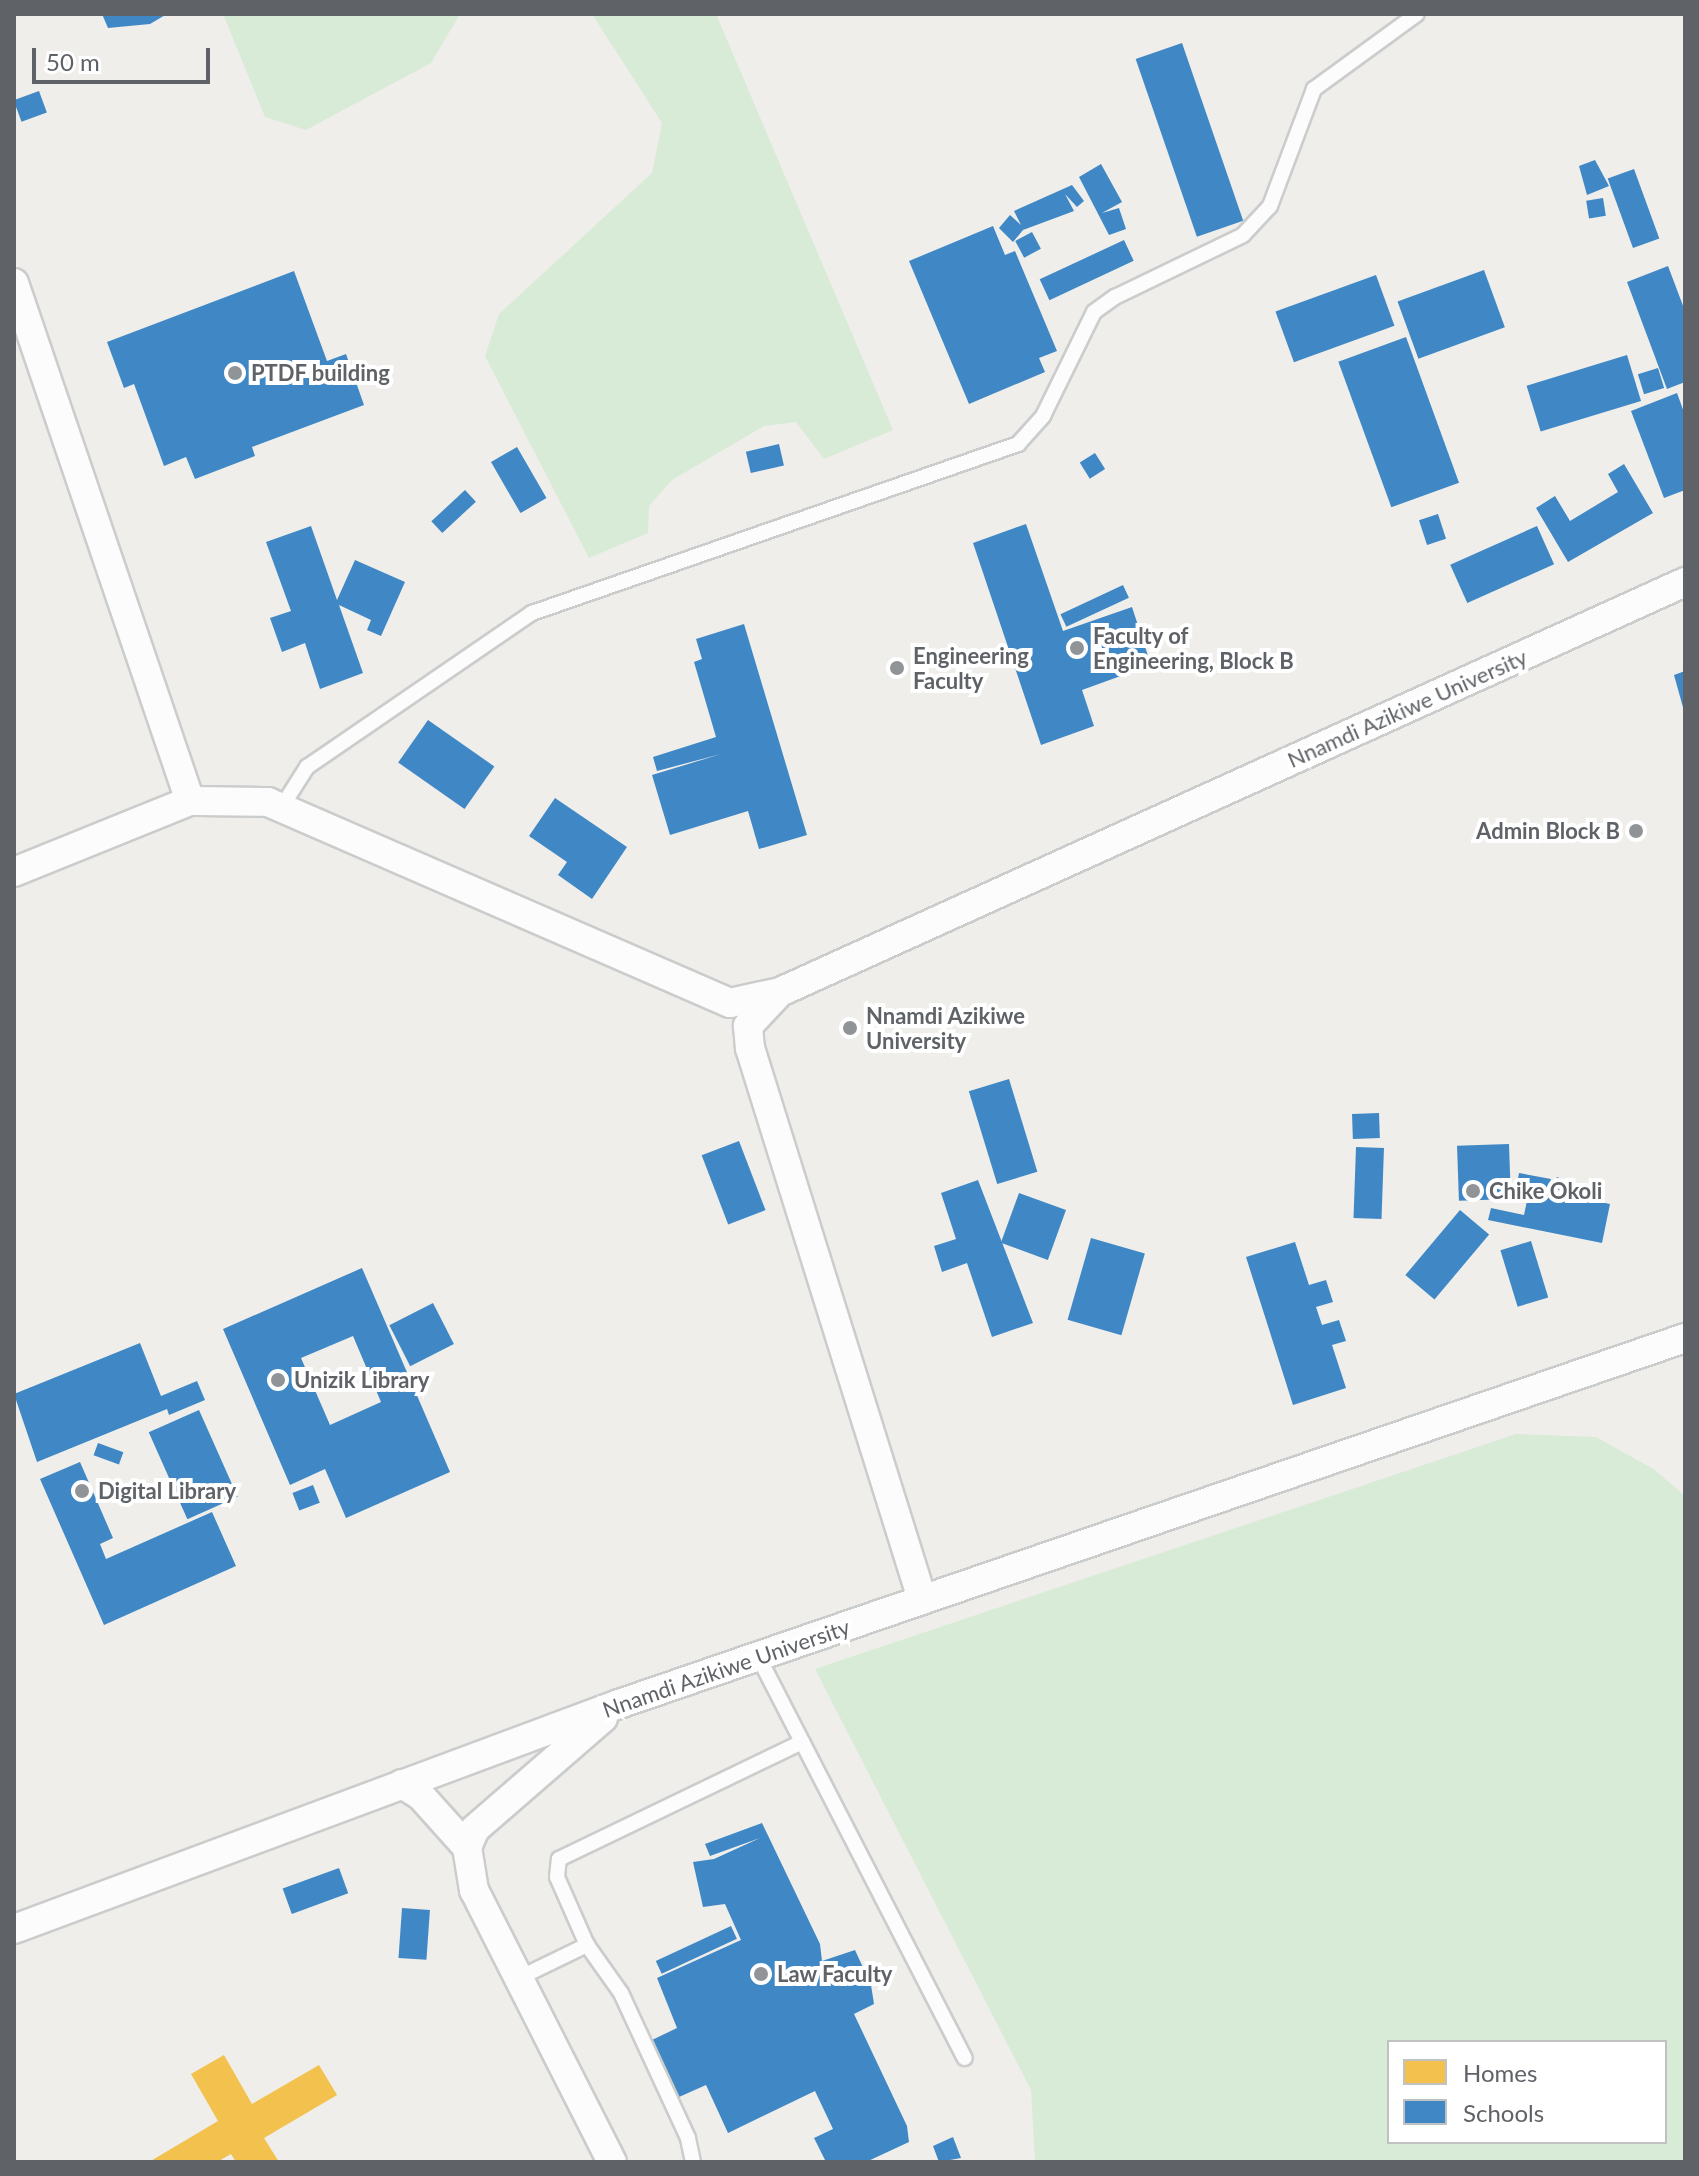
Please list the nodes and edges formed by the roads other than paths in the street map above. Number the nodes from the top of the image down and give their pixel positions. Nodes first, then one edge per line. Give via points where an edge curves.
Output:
1 (1417, 14) edge
2 (14, 283) edge
3 (1685, 582) edge
4 (190, 801) junction
5 (281, 808) junction
6 (14, 872) edge
7 (780, 992) junction
8 (730, 1003) junction
9 (748, 1026) junction
10 (1685, 1338) edge
11 (922, 1599) junction
12 (758, 1656) junction
13 (619, 1704) junction
14 (802, 1742) junction
15 (402, 1784) junction
16 (467, 1847) junction
17 (14, 1929) edge
18 (587, 1945) junction
19 (519, 1978) junction
20 (965, 2058) dead end
21 (612, 2162) edge
22 (693, 2162) edge

1 - 5 lane via 1314,89 1270,206 1243,235 1094,312 1043,416 1018,444 532,613 307,767
2 - 4 street
3 - 7 street, Nnamdi Azikiwe University
4 - 5 street via 242,800
4 - 6 street
5 - 8 street
7 - 8 street, Nnamdi Azikiwe University
7 - 9 street, Nnamdi Azikiwe University
8 - 9 street
9 - 11 street via 755,1069
10 - 11 street, Nnamdi Azikiwe University via 1180,1515
11 - 12 street, Nnamdi Azikiwe University
12 - 13 street, Nnamdi Azikiwe University
12 - 14 lane
13 - 15 street, Nnamdi Azikiwe University
13 - 16 street via 475,1829
14 - 18 lane via 564,1852 557,1877
14 - 20 lane
15 - 16 street via 421,1796
15 - 17 street, Nnamdi Azikiwe University
16 - 19 street via 474,1890
18 - 19 lane
18 - 22 lane via 621,1993 688,2138
19 - 21 street

